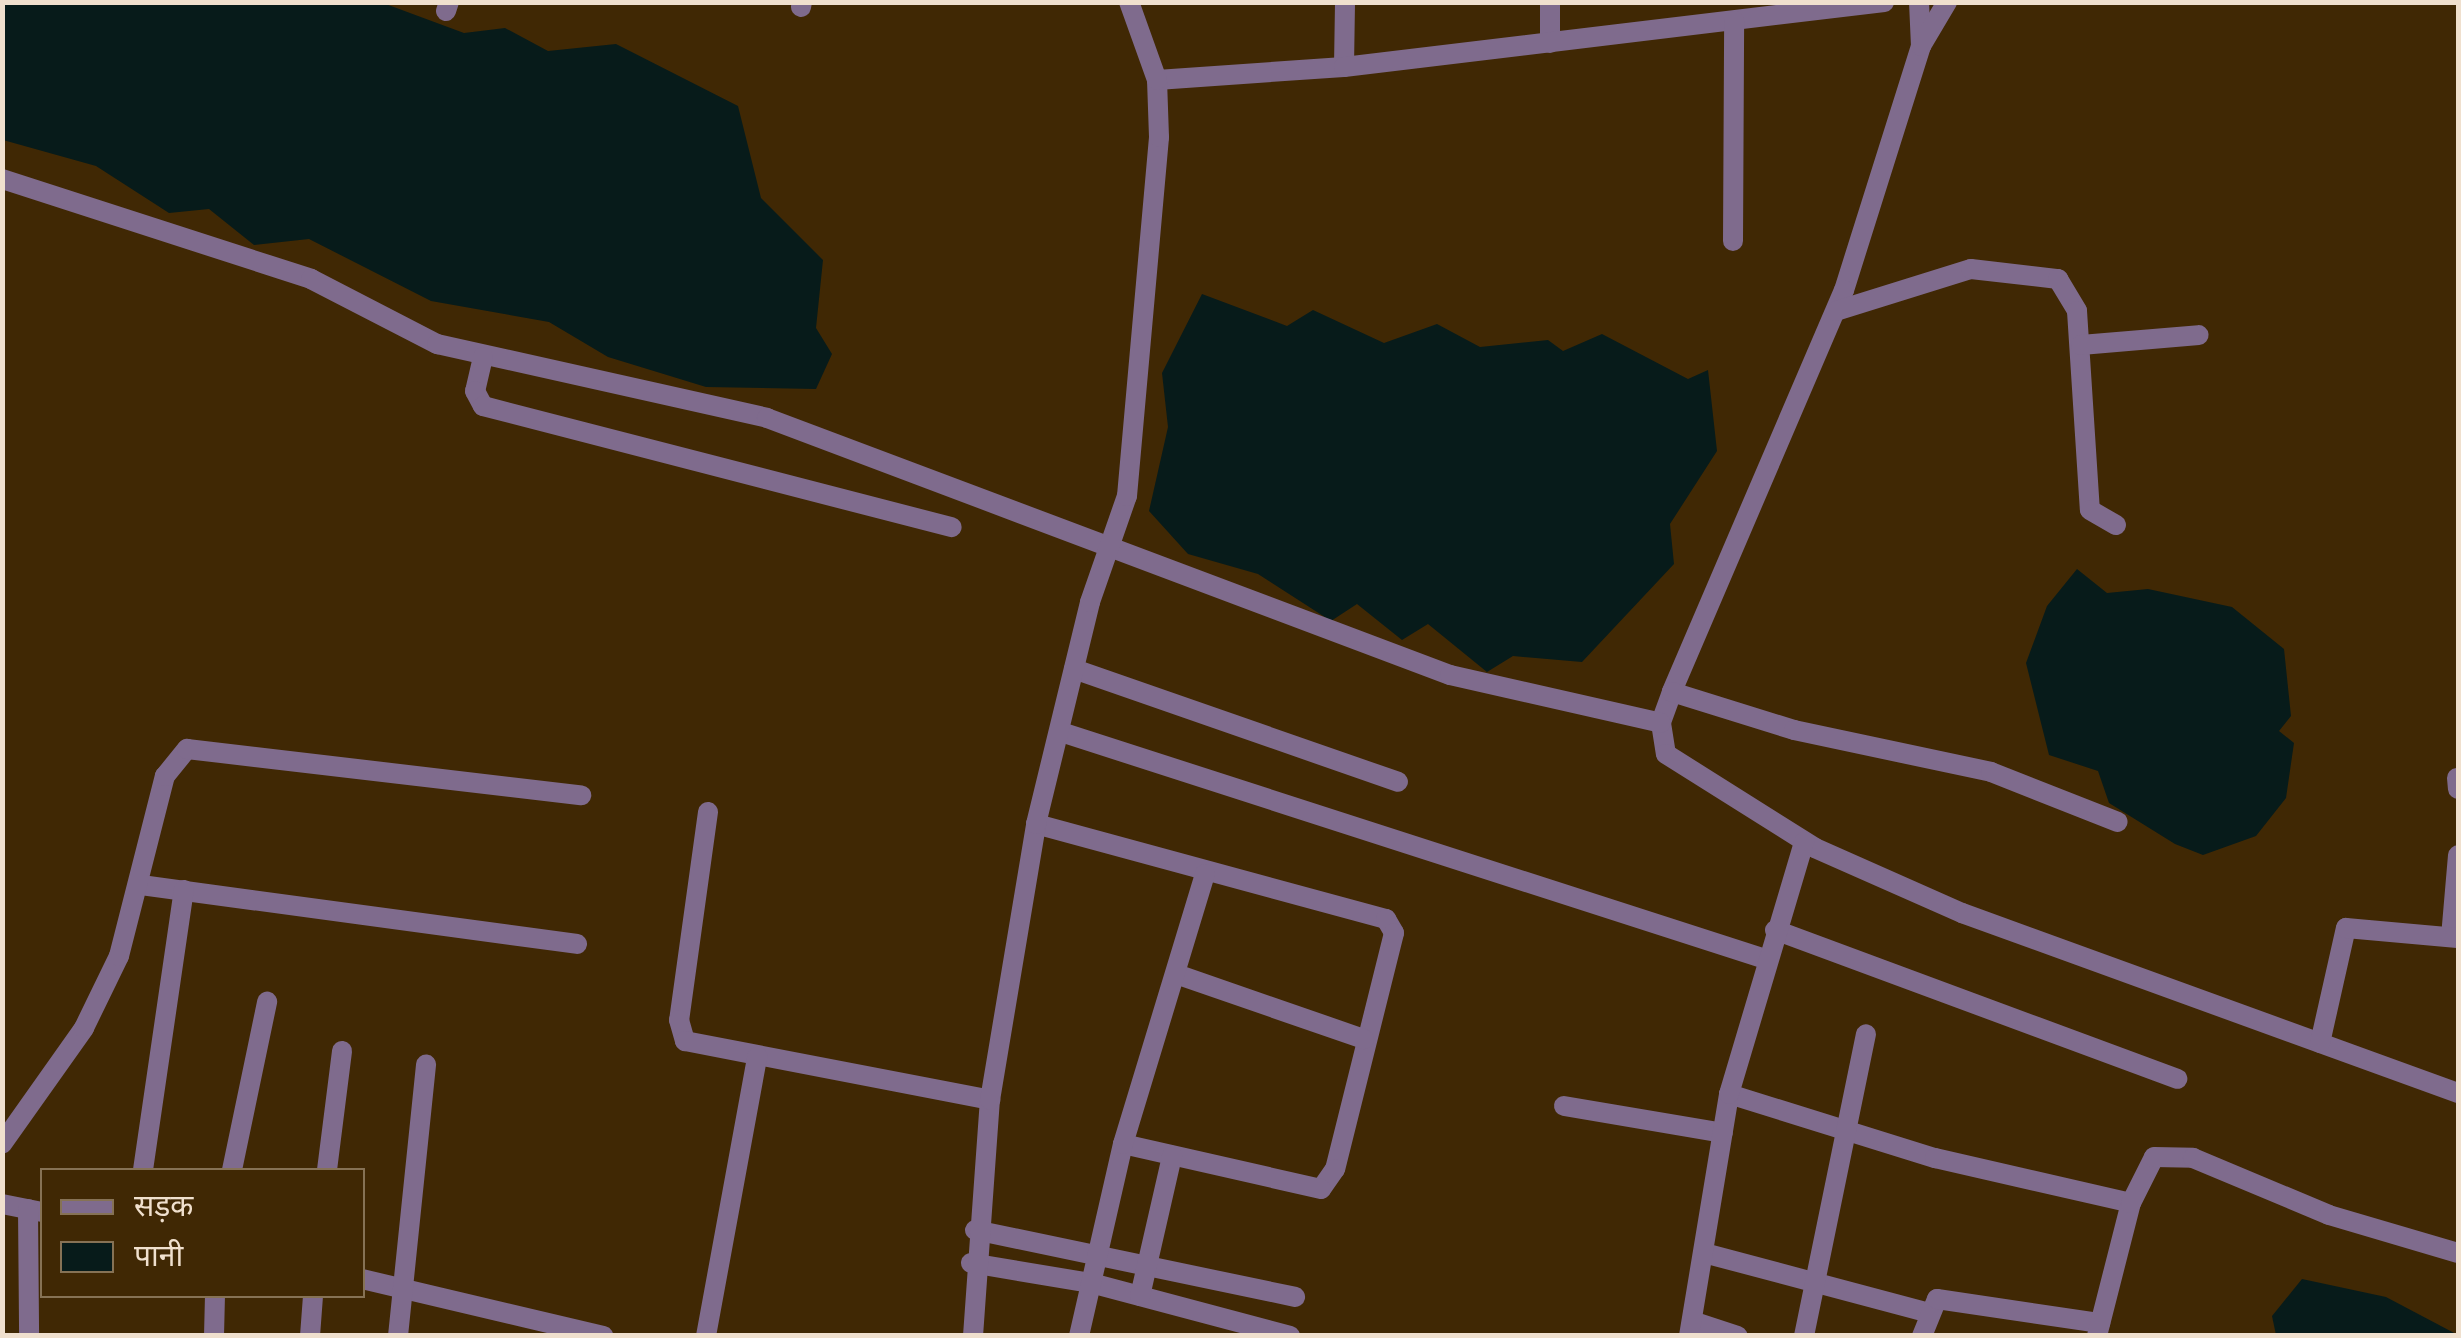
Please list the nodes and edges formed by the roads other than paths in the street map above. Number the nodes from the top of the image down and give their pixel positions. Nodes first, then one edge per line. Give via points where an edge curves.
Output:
1 (1128, 2) edge
2 (1345, 2) edge
3 (1550, 2) edge
4 (1884, 2) edge
5 (1919, 2) edge
6 (1947, 2) edge
7 (1734, 21) junction
8 (1550, 43) junction
9 (1921, 46) junction
10 (1344, 68) junction
11 (1157, 80) junction
12 (2, 179) edge
13 (1733, 241) dead end
14 (1836, 311) junction
15 (2198, 334) dead end
16 (2081, 345) junction
17 (483, 357) junction
18 (2116, 525) dead end
19 (952, 528) dead end
20 (1113, 553) junction
21 (1074, 668) junction
22 (1672, 692) junction
23 (1662, 722) junction
24 (1060, 739) junction
25 (1398, 782) dead end
26 (581, 795) dead end
27 (708, 812) dead end
28 (2118, 822) dead end
29 (1036, 824) junction
30 (1804, 842) junction
31 (2458, 854) edge
32 (1205, 874) junction
33 (141, 885) junction
34 (184, 890) junction
35 (1775, 930) junction
36 (2454, 937) edge
37 (577, 944) dead end
38 (1176, 974) junction
39 (1759, 975) junction
40 (267, 1002) dead end
41 (1866, 1034) dead end
42 (1364, 1039) junction
43 (2320, 1042) junction
44 (342, 1051) dead end
45 (757, 1057) junction
46 (426, 1064) dead end
47 (2177, 1079) dead end
48 (2458, 1093) edge
49 (1729, 1094) junction
50 (990, 1100) junction
51 (1564, 1106) dead end
52 (1842, 1132) junction
53 (1723, 1133) junction
54 (2, 1144) edge
55 (1123, 1144) junction
56 (1172, 1156) junction
57 (144, 1168) edge
58 (232, 1168) edge
59 (326, 1168) edge
60 (2131, 1203) junction
61 (2, 1204) edge
62 (35, 1210) edge
63 (975, 1230) junction
64 (1100, 1250) junction
65 (2458, 1252) edge
66 (1704, 1253) junction
67 (1148, 1260) junction
68 (971, 1264) junction
69 (365, 1280) edge
70 (1814, 1280) junction
71 (1091, 1283) junction
72 (398, 1288) junction
73 (1140, 1296) junction
74 (1295, 1297) dead end
75 (215, 1298) edge
76 (312, 1298) edge
77 (1926, 1312) junction
78 (1690, 1328) edge
79 (556, 1329) edge
80 (2099, 1329) edge
81 (976, 1335) edge
82 (29, 1336) edge
83 (214, 1336) edge
84 (310, 1336) edge
85 (398, 1336) edge
86 (603, 1336) edge
87 (706, 1336) edge
88 (1079, 1336) edge
89 (1290, 1336) edge
90 (1738, 1336) edge
91 (1804, 1336) edge
92 (1922, 1336) edge

1 - 11 street
2 - 10 street
3 - 8 street
4 - 7 street
5 - 9 street
6 - 9 street
7 - 8 street
7 - 13 street
8 - 10 street
9 - 14 street
10 - 11 street
11 - 20 street via 1127,496
12 - 17 street via 311,279 420,337
14 - 16 street via 1947,272 2033,272 2067,286
14 - 22 street
15 - 16 street
16 - 18 street via 2090,510
17 - 19 street via 475,390 483,406
17 - 20 street via 767,418
20 - 21 street
20 - 23 street via 1450,674
21 - 24 street
21 - 25 street
22 - 23 street
22 - 28 street via 1794,730 1992,772
23 - 30 street via 1666,754
24 - 29 street
24 - 39 street
26 - 33 street via 186,749 165,776
27 - 45 street via 680,1034
29 - 32 street
29 - 50 street
30 - 35 street
30 - 43 street via 2052,950
31 - 36 street
32 - 38 street
32 - 42 street via 1386,919 1393,942
33 - 34 street
33 - 54 street via 84,1028
34 - 37 street
34 - 57 street
35 - 39 street
35 - 47 street
36 - 43 street via 2340,932
38 - 42 street
38 - 55 street
39 - 49 street
40 - 58 street
41 - 52 street
42 - 56 street via 1335,1169 1321,1188
43 - 48 street
44 - 59 street
45 - 50 street
45 - 87 street
46 - 72 street
49 - 52 street
49 - 53 street
50 - 63 street
51 - 53 street
52 - 60 street
52 - 70 street
53 - 66 street
55 - 56 street
55 - 64 street
56 - 67 street
60 - 65 street via 2144,1166 2173,1155
60 - 80 street
61 - 62 street
62 - 82 street
63 - 64 street
63 - 68 street
64 - 67 street
64 - 71 street
66 - 70 street
66 - 78 street
67 - 73 street
67 - 74 street
68 - 71 street
68 - 81 street
69 - 72 street
70 - 77 street
70 - 91 street
71 - 73 street
71 - 88 street
72 - 79 street
72 - 85 street
73 - 89 street
75 - 83 street
76 - 84 street
77 - 80 street via 1951,1298
77 - 92 street
78 - 90 street
79 - 86 street

